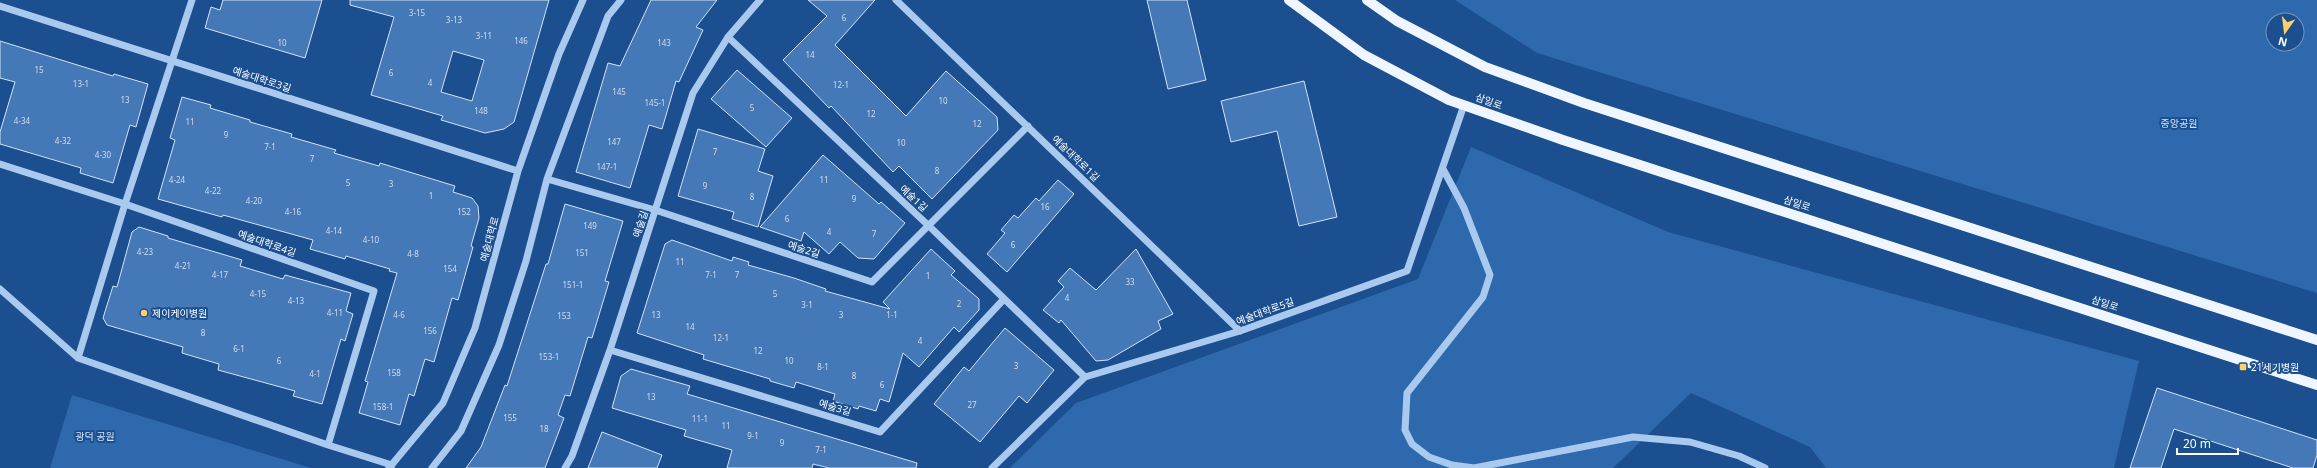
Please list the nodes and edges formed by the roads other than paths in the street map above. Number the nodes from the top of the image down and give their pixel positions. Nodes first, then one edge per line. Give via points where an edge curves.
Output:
1 (192, 0) edge
2 (583, 0) edge
3 (621, 0) edge
4 (760, 0) edge
5 (896, 0) edge
6 (1290, 0) edge
7 (1367, 0) edge
8 (0, 6) edge
9 (728, 37) junction
10 (174, 61) junction
11 (1464, 105) junction
12 (1028, 126) junction
13 (0, 164) edge
14 (1443, 169) junction
15 (518, 171) junction
16 (548, 179) junction
17 (125, 204) junction
18 (654, 210) junction
19 (930, 227) junction
20 (0, 289) edge
21 (1004, 299) junction
22 (1240, 331) junction
23 (2317, 340) edge
24 (610, 350) junction
25 (78, 358) junction
26 (1084, 377) junction
27 (2317, 385) edge
28 (328, 445) junction
29 (390, 466) edge
30 (432, 468) edge
31 (565, 468) edge
32 (992, 468) edge
33 (1765, 468) edge

1 - 10 street
2 - 15 street, 예술대학로 via 559,54
3 - 16 street via 608,16
4 - 9 street, 예술길
5 - 12 street, 예술대학로1길
6 - 11 main road, 삼일로 via 1364,55 1449,100
7 - 23 main road via 1397,21 1485,67 1584,103
8 - 10 street, 예술대학로3길
9 - 18 street, 예술길 via 693,92
9 - 19 street, 예술1길
10 - 15 street, 예술대학로3길
10 - 17 street
11 - 14 street, 예술대학로5길
11 - 27 main road, 삼일로 via 1570,143
12 - 19 street
12 - 22 street, 예술대학로1길
13 - 17 street, 예술대학로4길
14 - 22 street, 예술대학로5길 via 1407,271
14 - 33 street via 1464,208 1490,275 1484,297 1407,393 1405,430 1412,444 1430,457 1452,465 1474,468 1633,437 1690,442 1739,456
15 - 29 street, 예술대학로 via 475,328 443,403
16 - 18 street
16 - 30 street via 526,261 499,345 461,432
17 - 25 street
17 - 28 street, 예술대학로4길 via 374,291
18 - 19 street, 예술2길 via 872,282
18 - 24 street, 예술길
19 - 21 street, 예술1길
20 - 25 street
21 - 24 street, 예술3길 via 880,432
21 - 26 street, 예술1길
22 - 26 street, 예술대학로5길
24 - 31 street, 예술길 via 572,456
25 - 28 street
26 - 32 street, 예술대학로5길
28 - 29 street

